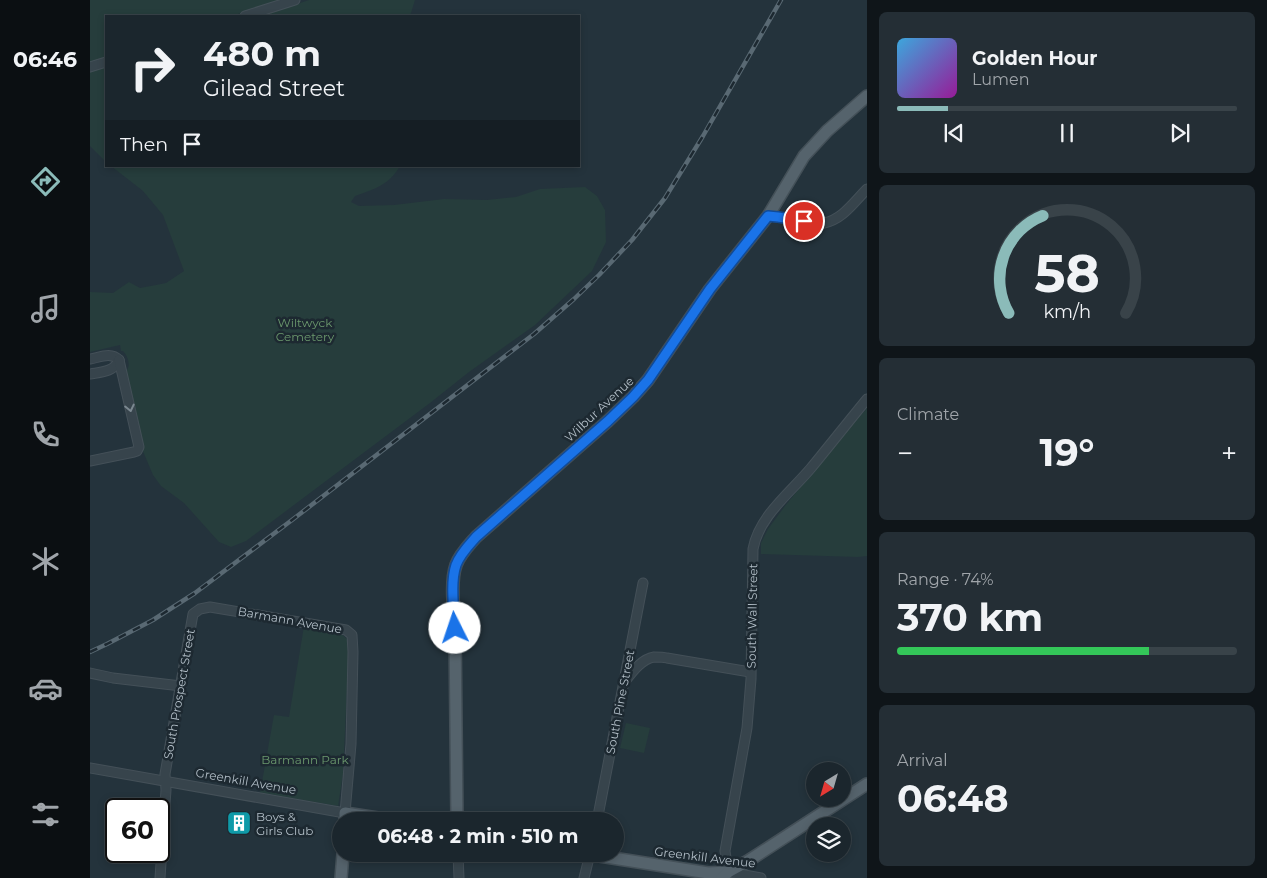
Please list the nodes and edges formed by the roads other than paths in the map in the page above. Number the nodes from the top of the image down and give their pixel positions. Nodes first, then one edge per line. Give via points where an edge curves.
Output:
1 (295, 0) edge
2 (248, 15) edge
3 (105, 62) edge
4 (90, 67) edge
5 (867, 96) edge
6 (867, 189) edge
7 (768, 216) junction
8 (90, 359) edge
9 (119, 360) junction
10 (90, 374) edge
11 (867, 399) edge
12 (90, 461) edge
13 (643, 583) dead end
14 (228, 609) joint
15 (750, 672) junction
16 (90, 673) edge
17 (624, 681) junction
18 (181, 686) junction
19 (90, 768) edge
20 (166, 781) junction
21 (867, 784) edge
22 (345, 812) edge
23 (457, 812) edge
24 (599, 812) edge
25 (332, 814) edge
26 (624, 860) edge
27 (342, 862) edge
28 (458, 862) edge
29 (587, 862) edge
30 (726, 876) edge
31 (160, 878) edge
32 (341, 878) edge
33 (459, 878) edge
34 (584, 878) edge
35 (761, 878) edge

1 - 2 street
3 - 4 street
5 - 7 main road, Wilbur Avenue via 804,156
6 - 7 street via 832,222
7 - 23 main road, Wilbur Avenue via 710,289 633,397 462,553 456,565 453,606
8 - 9 street via 108,355
9 - 10 street via 111,370
9 -> 12 street via 139,447 131,453
11 - 15 street, South Wall Street via 777,504 754,541
13 - 17 street, South Pine Street
14 - 18 street, South Prospect Street via 210,606 194,614
14 - 22 street, Barmann Avenue via 351,633 351,744
15 - 17 street via 654,657 646,660
15 - 30 street, South Wall Street via 747,728 725,850
16 - 18 street
17 - 24 street, South Pine Street
18 - 20 street, South Prospect Street
19 - 20 street, Greenkill Avenue
20 - 25 street, Greenkill Avenue
20 - 31 street, South Prospect Street
21 - 30 main road
26 - 30 main road, Greenkill Avenue
27 - 32 main road
28 - 33 street
29 - 34 street
30 - 35 street, Greenkill Avenue

